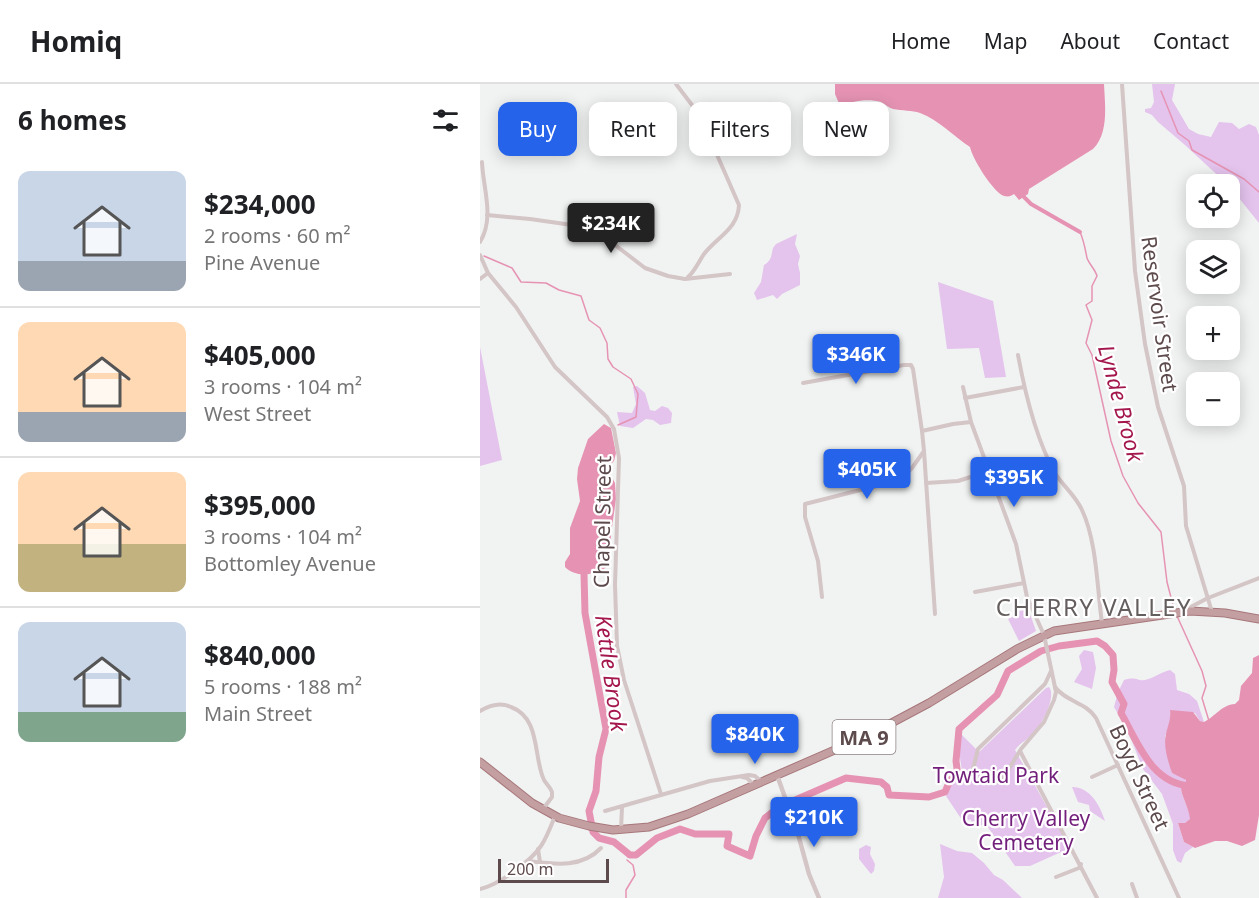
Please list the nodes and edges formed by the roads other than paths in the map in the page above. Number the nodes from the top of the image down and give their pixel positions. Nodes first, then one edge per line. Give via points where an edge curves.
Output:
1 (676, 84) edge
2 (1122, 84) edge
3 (482, 162) dead end
4 (487, 215) junction
5 (480, 242) edge
6 (480, 255) edge
7 (488, 273) junction
8 (730, 274) dead end
9 (480, 279) edge
10 (685, 279) junction
11 (1018, 355) dead end
12 (802, 383) dead end
13 (963, 387) dead end
14 (1024, 387) junction
15 (965, 398) junction
16 (971, 422) junction
17 (922, 430) junction
18 (924, 451) junction
19 (988, 471) junction
20 (926, 483) junction
21 (1259, 578) edge
22 (1024, 583) junction
23 (975, 592) dead end
24 (822, 597) dead end
25 (1208, 597) junction
26 (1177, 612) junction
27 (1212, 612) junction
28 (935, 614) dead end
29 (1259, 620) edge
30 (1102, 623) junction
31 (1044, 635) junction
32 (1051, 671) junction
33 (1055, 686) junction
34 (480, 711) edge
35 (1020, 751) junction
36 (480, 762) edge
37 (1118, 765) junction
38 (777, 775) junction
39 (741, 777) junction
40 (1092, 777) dead end
41 (762, 782) junction
42 (754, 785) junction
43 (661, 794) junction
44 (622, 806) junction
45 (542, 810) junction
46 (605, 811) dead end
47 (555, 816) junction
48 (621, 830) junction
49 (601, 848) dead end
50 (538, 849) junction
51 (526, 861) junction
52 (540, 862) junction
53 (1080, 864) junction
54 (1056, 877) dead end
55 (1132, 884) dead end
56 (480, 889) edge
57 (819, 898) edge
58 (1097, 898) edge
59 (1137, 898) edge
60 (1179, 898) edge

1 - 10 street via 707,132 739,205 731,227
2 - 25 street, Reservoir Street via 1135,271 1144,340 1155,398 1184,486 1185,519
3 - 4 street
4 - 5 street
4 - 10 street via 593,228 645,268
6 - 7 street, Chapel Street
7 - 9 street
7 - 43 street, Chapel Street via 516,307 555,367 607,417 614,429 619,458 617,646
8 - 10 street
11 - 14 street
12 - 17 street via 911,365
13 - 15 street
14 - 15 street
14 - 30 street via 1052,466 1083,512 1094,550
15 - 16 street
16 - 17 street
16 - 19 street
17 - 18 street
18 - 20 street
18 - 24 street via 900,480 805,504
19 - 20 street via 958,481
19 - 22 street via 1016,544
20 - 28 street
21 - 25 street
22 - 23 street
22 - 31 street
25 - 26 street
25 - 27 street, Reservoir Street
26 - 27 highway, MA 9
26 - 30 highway, MA 9
27 - 29 highway, MA 9
30 - 31 highway, MA 9
31 - 32 street
31 - 38 highway, MA 9 via 913,712
32 - 33 street
32 - 35 street via 1045,684 980,746 974,774 987,782 998,782
33 - 35 street via 1054,700 1044,722
33 - 37 street, Boyd Street via 1092,712
34 - 45 street via 509,705 528,720 544,780 552,792
35 - 53 street
36 - 45 highway, MA 9
37 - 40 street
37 - 60 street, Boyd Street
38 - 41 highway, MA 9
38 - 57 street
39 - 41 street via 755,776
39 - 42 street
39 - 43 street
41 - 42 highway, MA 9
42 - 48 highway, MA 9 via 665,823
43 - 44 street
44 - 46 street
44 - 48 street
45 - 47 highway, MA 9
47 - 48 highway, MA 9 via 592,827
47 - 50 street
49 - 52 street via 578,862
50 - 51 street
50 - 52 street
51 - 52 street
51 - 56 street via 495,884
53 - 54 street
53 - 58 street
55 - 59 street

